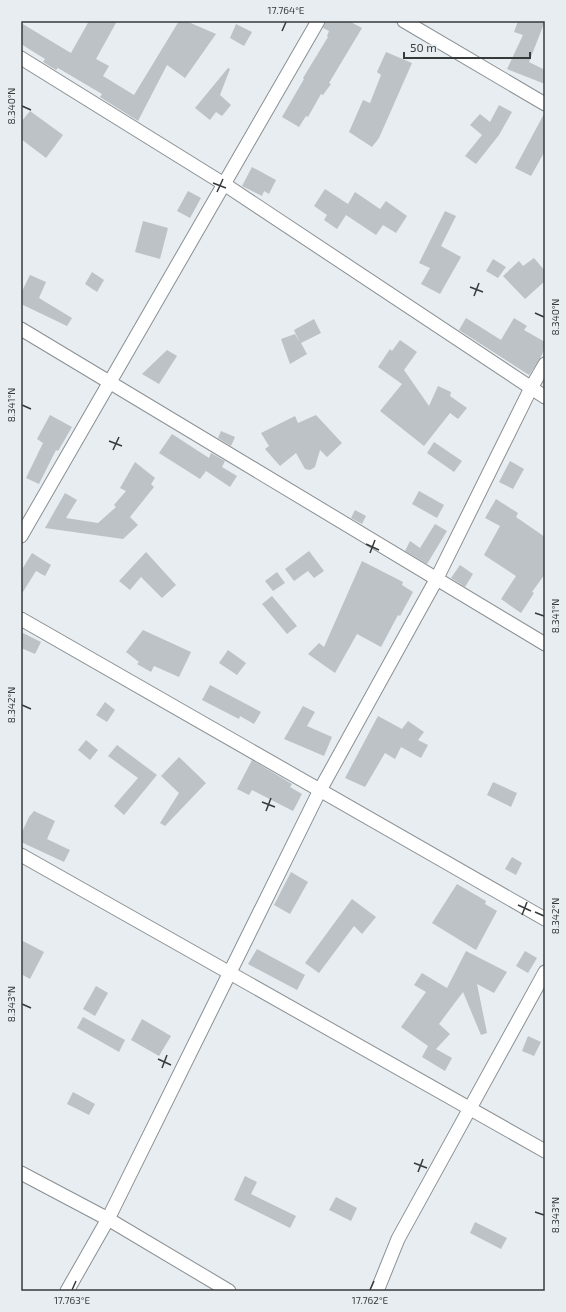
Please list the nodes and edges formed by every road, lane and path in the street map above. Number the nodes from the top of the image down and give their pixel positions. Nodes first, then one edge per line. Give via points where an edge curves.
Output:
1 (318, 21) edge
2 (404, 21) edge
3 (21, 58) edge
4 (545, 104) edge
5 (224, 184) junction
6 (21, 329) edge
7 (545, 364) edge
8 (110, 382) junction
9 (531, 388) junction
10 (545, 397) edge
11 (21, 536) edge
12 (436, 580) junction
13 (21, 619) edge
14 (545, 644) edge
15 (320, 790) junction
16 (21, 855) edge
17 (545, 919) edge
18 (545, 972) edge
19 (230, 974) junction
20 (470, 1107) junction
21 (545, 1151) edge
22 (21, 1173) edge
23 (108, 1219) junction
24 (67, 1291) edge
25 (229, 1291) edge
26 (377, 1291) edge

1 - 5 street
2 - 4 street
3 - 5 street
5 - 8 street
5 - 9 street
6 - 8 street
7 - 9 street
8 - 11 street
8 - 12 street
9 - 10 street
9 - 12 street
12 - 14 street
12 - 15 street
13 - 15 street
15 - 17 street
15 - 19 street
16 - 19 street
18 - 20 street
19 - 20 street
19 - 23 street
20 - 21 street
20 - 26 street via 398,1239
22 - 23 street
23 - 24 street
23 - 25 street

